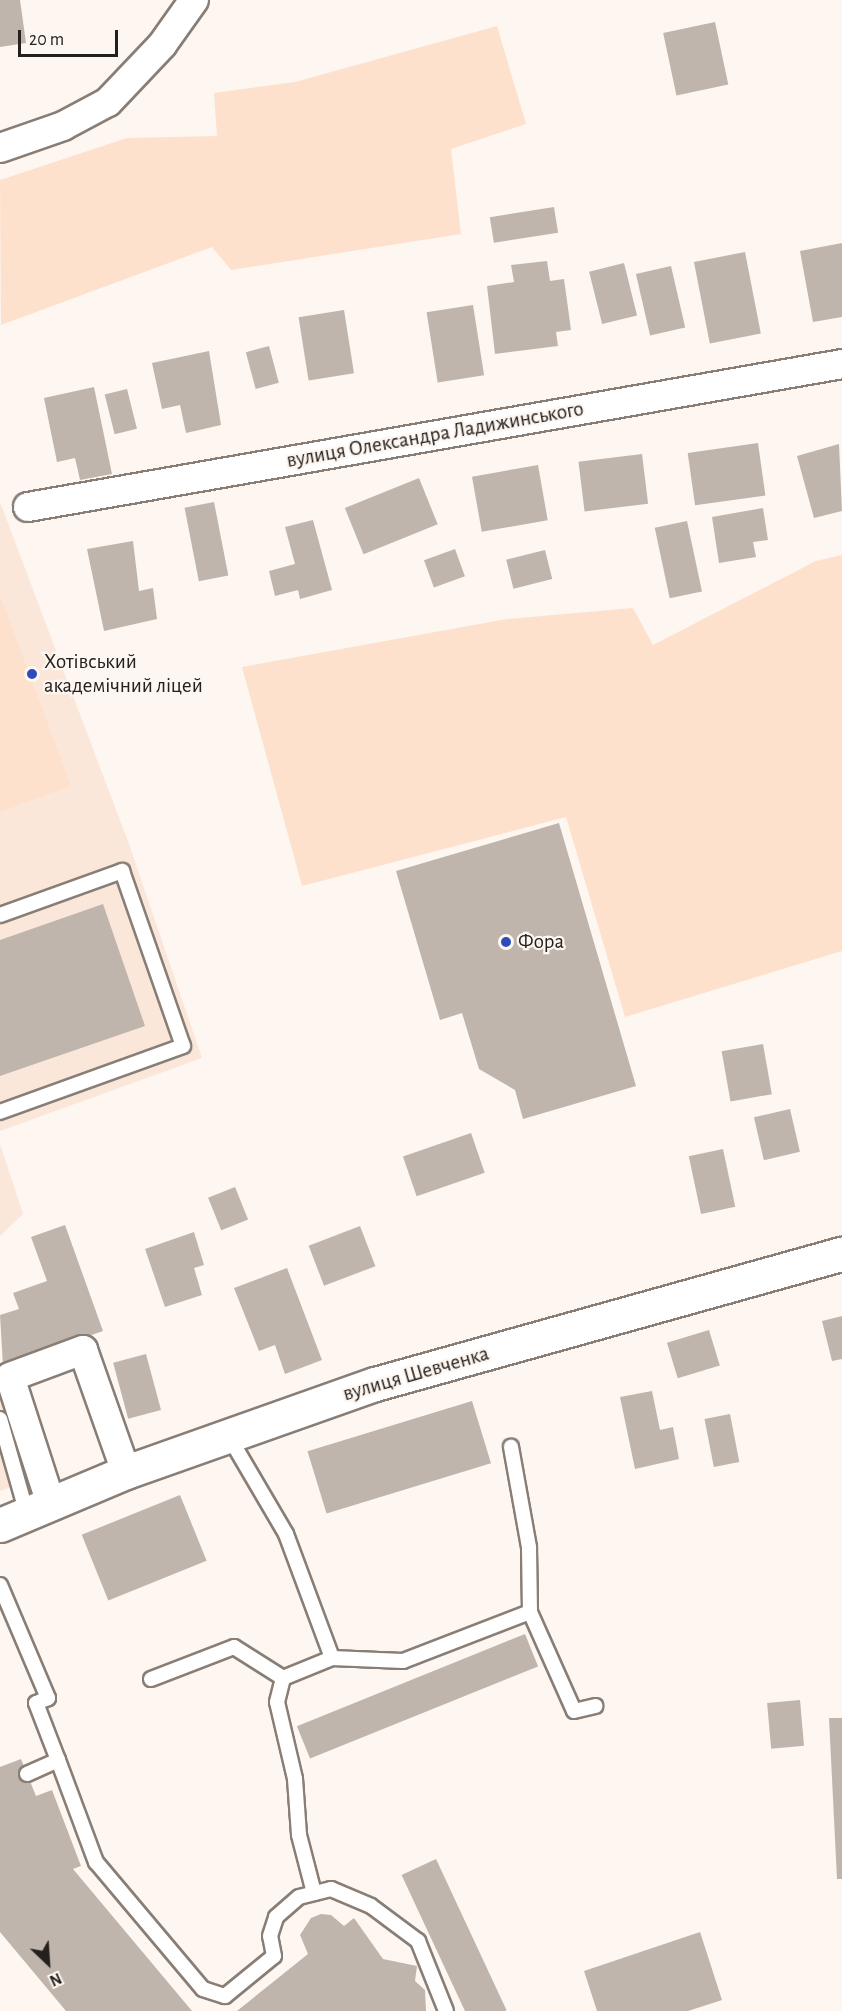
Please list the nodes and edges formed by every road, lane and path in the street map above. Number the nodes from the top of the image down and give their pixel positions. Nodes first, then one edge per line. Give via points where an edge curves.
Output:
1 (194, 0) edge
2 (0, 148) edge
3 (842, 363) edge
4 (28, 507) dead end
5 (0, 915) edge
6 (0, 1112) edge
7 (842, 1254) edge
8 (0, 1419) edge
9 (228, 1435) junction
10 (511, 1447) dead end
11 (126, 1472) junction
12 (26, 1514) edge
13 (0, 1585) edge
14 (530, 1612) junction
15 (332, 1658) junction
16 (283, 1678) junction
17 (151, 1679) dead end
18 (595, 1706) dead end
19 (58, 1760) junction
20 (27, 1774) dead end
21 (314, 1893) junction
22 (446, 2011) edge

1 - 2 street via 162,45 108,102 63,126
3 - 4 street, вулиця Олександра Ладижинського
5 - 6 lane via 122,871 183,1047
7 - 9 street, вулиця Шевченка via 375,1384
8 - 12 lane
9 - 11 street, вулиця Шевченка
9 - 15 lane via 286,1534
10 - 14 lane via 529,1547
11 - 12 street, вулиця Шевченка
11 - 12 street via 83,1350 10,1377
13 - 19 lane via 48,1698 36,1703
14 - 15 lane via 403,1661
14 - 18 lane via 574,1711
15 - 16 lane
16 - 17 lane via 234,1647
16 - 21 lane via 277,1702 295,1779 299,1835
19 - 20 lane
19 - 21 lane via 96,1862 203,1989 225,1996 274,1956 270,1936 276,1917 299,1897
21 - 22 lane via 331,1889 371,1906 418,1941

